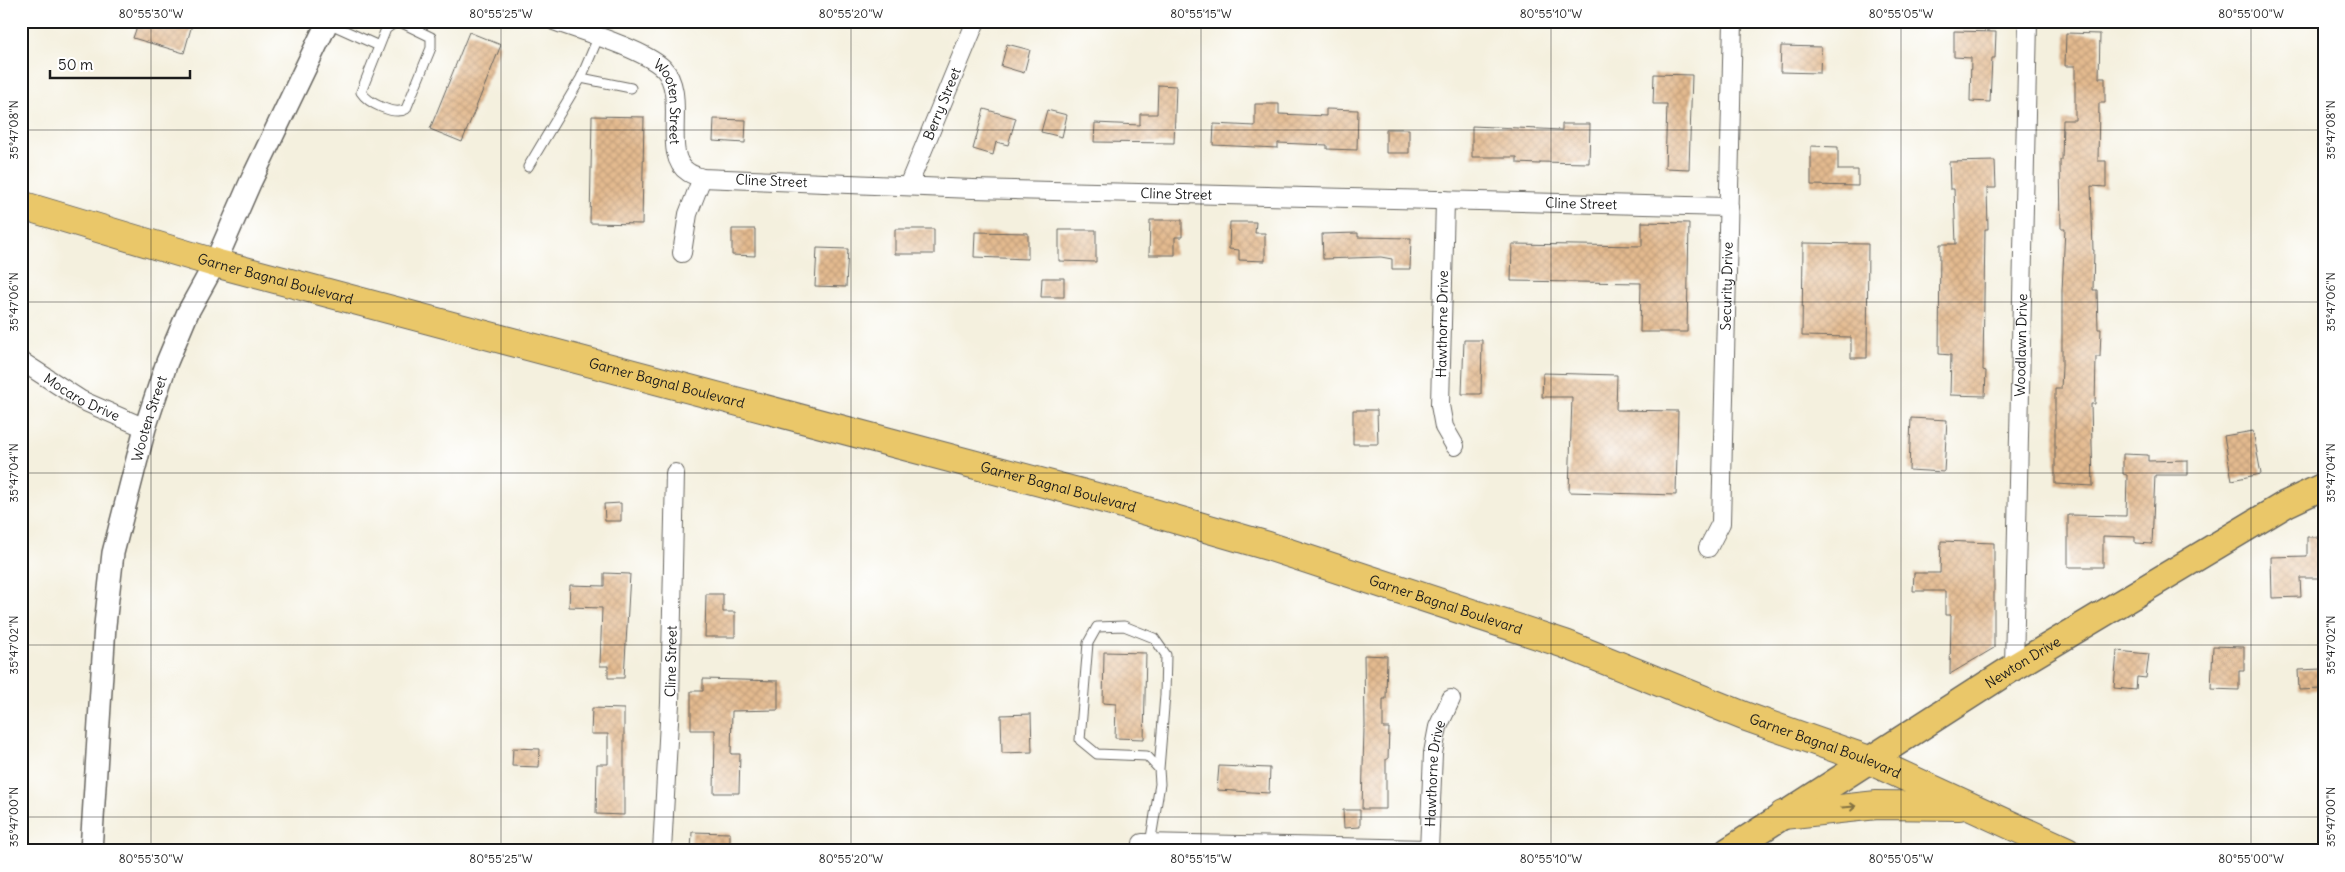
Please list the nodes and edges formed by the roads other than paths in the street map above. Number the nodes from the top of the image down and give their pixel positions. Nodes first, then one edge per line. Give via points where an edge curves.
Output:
1 (398, 21) edge
2 (554, 21) edge
3 (976, 21) edge
4 (1733, 21) edge
5 (2028, 21) edge
6 (328, 22) edge
7 (598, 38) junction
8 (379, 46) junction
9 (581, 78) junction
10 (631, 88) dead end
11 (528, 167) dead end
12 (702, 178) junction
13 (908, 186) junction
14 (1445, 200) junction
15 (21, 206) edge
16 (1729, 206) junction
17 (682, 253) dead end
18 (215, 264) junction
19 (21, 362) edge
20 (145, 428) junction
21 (1455, 446) dead end
22 (675, 473) dead end
23 (2324, 486) edge
24 (1708, 548) dead end
25 (2014, 667) junction
26 (1451, 699) dead end
27 (1869, 760) junction
28 (1159, 769) junction
29 (1969, 806) junction
30 (1783, 815) junction
31 (1145, 846) edge
32 (1429, 850) edge
33 (91, 851) edge
34 (662, 851) edge
35 (1728, 851) edge
36 (2068, 851) edge

1 - 8 lane via 386,29
1 - 8 lane via 431,37 431,48 406,109 400,112 364,97 361,92
2 - 7 street, Wooten Street
3 - 13 street, Berry Street
4 - 16 street, Security Drive
5 - 25 street, Woodlawn Drive
6 - 8 lane
6 - 18 street, Wooten Street via 250,183
7 - 9 lane
7 - 12 street, Wooten Street via 634,51 663,69 674,87 676,158 686,172
9 - 10 lane
9 - 11 lane
12 - 13 street, Cline Street
12 - 17 street via 688,214
13 - 14 street, Cline Street
14 - 16 street, Cline Street
14 - 21 street, Hawthorne Drive via 1440,405 1444,427
15 - 18 highway, Garner Bagnal Boulevard
16 - 24 street, Security Drive via 1721,523
18 - 20 street, Wooten Street via 188,312
18 - 27 highway, Garner Bagnal Boulevard via 1110,500 1268,546 1565,644 1744,716
19 - 20 street, Mocaro Drive via 81,400
20 - 33 street, Wooten Street via 113,553 105,624
22 - 34 street, Cline Street via 670,703
23 - 25 main road, Newton Drive via 2278,508
25 - 27 main road, Newton Drive
26 - 32 street, Hawthorne Drive via 1438,727 1434,753
27 - 29 highway, Garner Bagnal Boulevard
27 - 30 main road, Newton Drive
28 - 28 lane via 1147,756 1097,754 1080,740 1088,643 1097,627 1124,626 1147,635 1154,638 1166,656
28 - 31 lane via 1160,784
30 -> 29 highway via 1878,805
29 - 36 highway, Garner Bagnal Boulevard
30 - 35 main road, Newton Drive
31 - 32 street

